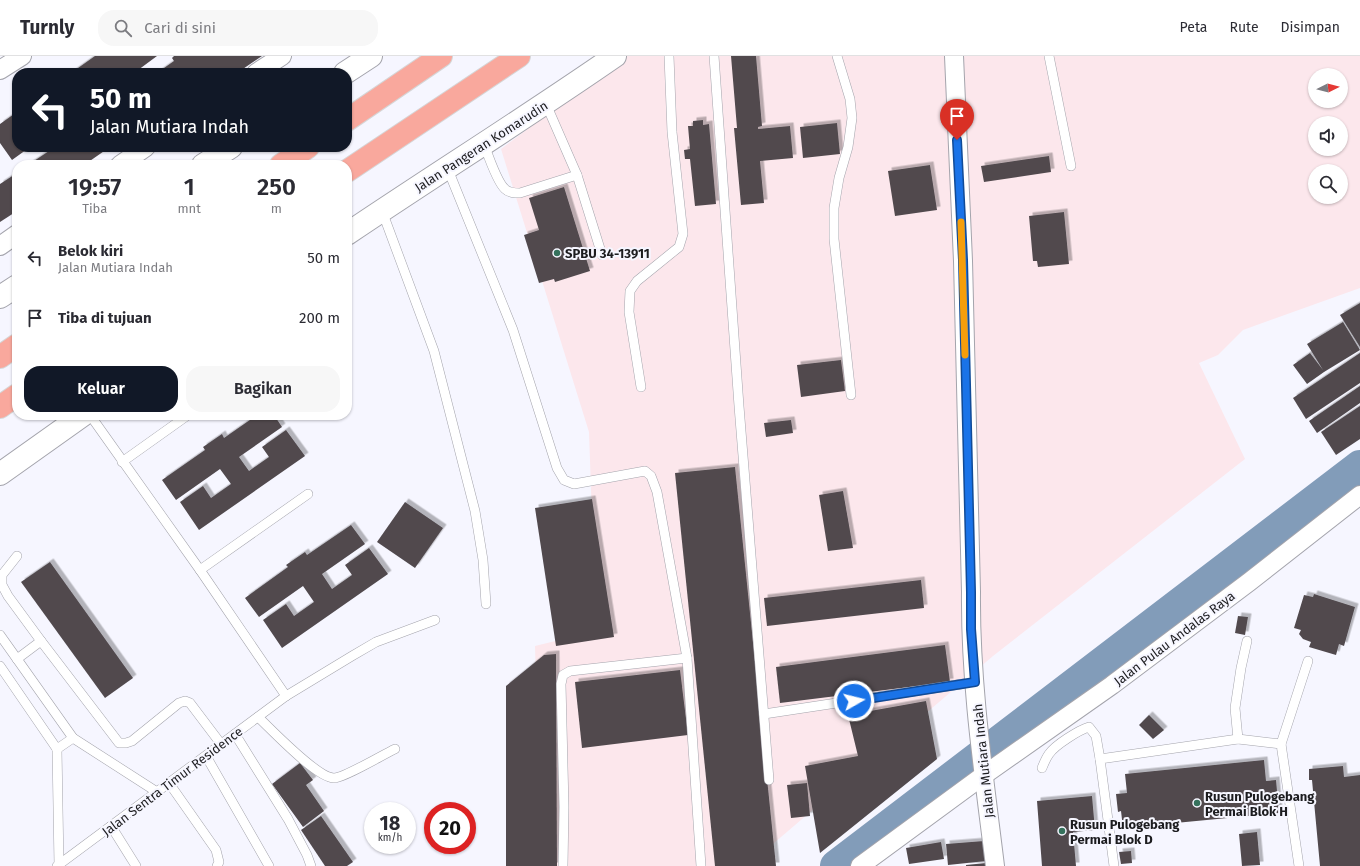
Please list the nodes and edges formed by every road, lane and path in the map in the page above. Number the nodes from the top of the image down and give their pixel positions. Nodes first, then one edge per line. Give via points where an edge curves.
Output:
1 (22, 56) edge
2 (282, 56) edge
3 (371, 56) edge
4 (441, 56) edge
5 (519, 56) edge
6 (615, 56) edge
7 (669, 56) edge
8 (714, 56) edge
9 (837, 56) edge
10 (954, 56) edge
11 (1049, 56) edge
12 (264, 68) edge
13 (352, 68) edge
14 (0, 70) edge
15 (546, 104) junction
16 (352, 117) edge
17 (484, 144) junction
18 (139, 152) edge
19 (223, 152) edge
20 (300, 152) edge
21 (127, 160) edge
22 (211, 160) edge
23 (288, 160) edge
24 (1071, 166) dead end
25 (352, 168) edge
26 (446, 168) junction
27 (577, 174) junction
28 (382, 211) junction
29 (352, 231) edge
30 (12, 238) edge
31 (0, 246) edge
32 (602, 255) dead end
33 (12, 289) edge
34 (0, 297) edge
35 (12, 349) edge
36 (0, 357) edge
37 (641, 387) dead end
38 (851, 395) dead end
39 (12, 398) edge
40 (0, 406) edge
41 (76, 420) edge
42 (93, 420) edge
43 (181, 420) edge
44 (122, 462) junction
45 (0, 474) edge
46 (308, 494) dead end
47 (1360, 495) edge
48 (17, 556) dead end
49 (200, 570) junction
50 (486, 604) dead end
51 (435, 620) dead end
52 (0, 635) edge
53 (41, 641) junction
54 (1247, 641) dead end
55 (687, 658) junction
56 (17, 659) junction
57 (1308, 660) dead end
58 (0, 666) edge
59 (975, 682) junction
60 (286, 696) junction
61 (764, 714) junction
62 (258, 717) junction
63 (235, 734) junction
64 (73, 738) junction
65 (1238, 738) junction
66 (221, 744) junction
67 (1281, 744) junction
68 (395, 748) dead end
69 (57, 749) junction
70 (206, 756) junction
71 (1100, 759) junction
72 (1042, 768) dead end
73 (984, 770) junction
74 (770, 780) dead end
75 (169, 783) junction
76 (157, 792) junction
77 (111, 826) junction
78 (58, 865) edge
79 (136, 866) edge
80 (217, 866) edge
81 (269, 866) edge
82 (311, 866) edge
83 (563, 866) edge
84 (701, 866) edge
85 (860, 866) edge
86 (995, 866) edge
87 (1114, 866) edge
88 (1298, 866) edge

1 - 14 street
2 - 12 street
3 - 13 street
4 - 16 highway
5 - 25 highway
6 - 15 street, Jalan Pangeran Komarudin
7 - 37 lane via 672,132 683,234 679,247 637,281 630,291 629,312
8 - 61 lane
9 - 38 lane via 850,99 852,118 834,208 834,239
10 - 59 street, Jalan Mutiara Indah via 963,260 971,629
11 - 24 lane
15 - 17 street, Jalan Pangeran Komarudin
15 - 27 lane
17 - 26 street, Jalan Pangeran Komarudin
17 - 27 lane via 496,174 505,189 512,193 520,193
18 - 21 street
19 - 22 street
20 - 23 highway
26 - 28 street, Jalan Pangeran Komarudin
26 - 55 lane via 513,330 557,468 564,480 574,484 645,471 651,476
27 - 32 lane
28 - 29 street, Jalan Pangeran Komarudin
28 - 50 lane via 434,351 475,511 483,560
30 - 31 street
33 - 34 street
35 - 36 highway
39 - 40 highway
41 - 45 street
42 - 44 lane
43 - 44 lane
44 - 49 lane
46 - 49 lane
47 - 73 street, Jalan Pulau Andalas Raya via 1112,685
48 - 53 lane via 2,576 2,585
49 - 60 lane
51 - 60 lane, Jalan Sentra Timur Residence via 376,642
52 - 56 lane
53 - 56 lane
53 - 66 lane via 119,743 132,741 185,701 190,703
54 - 65 lane via 1235,708
55 - 83 lane via 570,671 563,675
55 - 84 lane
56 - 64 lane
57 - 67 lane
58 - 69 lane
59 - 61 lane
59 - 73 street, Jalan Mutiara Indah
60 - 62 lane, Jalan Sentra Timur Residence
61 - 74 lane
62 - 63 lane, Jalan Sentra Timur Residence
62 - 68 lane via 319,772 334,778
63 - 66 lane, Jalan Sentra Timur Residence
63 - 82 lane via 288,819
64 - 69 lane
64 - 76 lane
65 - 67 lane
65 - 71 lane
66 - 70 lane, Jalan Sentra Timur Residence
67 - 88 lane
69 - 78 lane, Jalan Sentra Timur Residence
70 - 75 lane, Jalan Sentra Timur Residence
70 - 81 lane
71 - 72 lane via 1096,736 1088,727 1081,729 1052,750
71 - 87 lane
73 - 85 street, Jalan Pulau Andalas Raya
73 - 86 street, Jalan Mutiara Indah
75 - 76 lane, Jalan Sentra Timur Residence
75 - 80 lane via 216,850 219,862
76 - 77 lane, Jalan Sentra Timur Residence
77 - 78 lane, Jalan Sentra Timur Residence
77 - 79 lane

